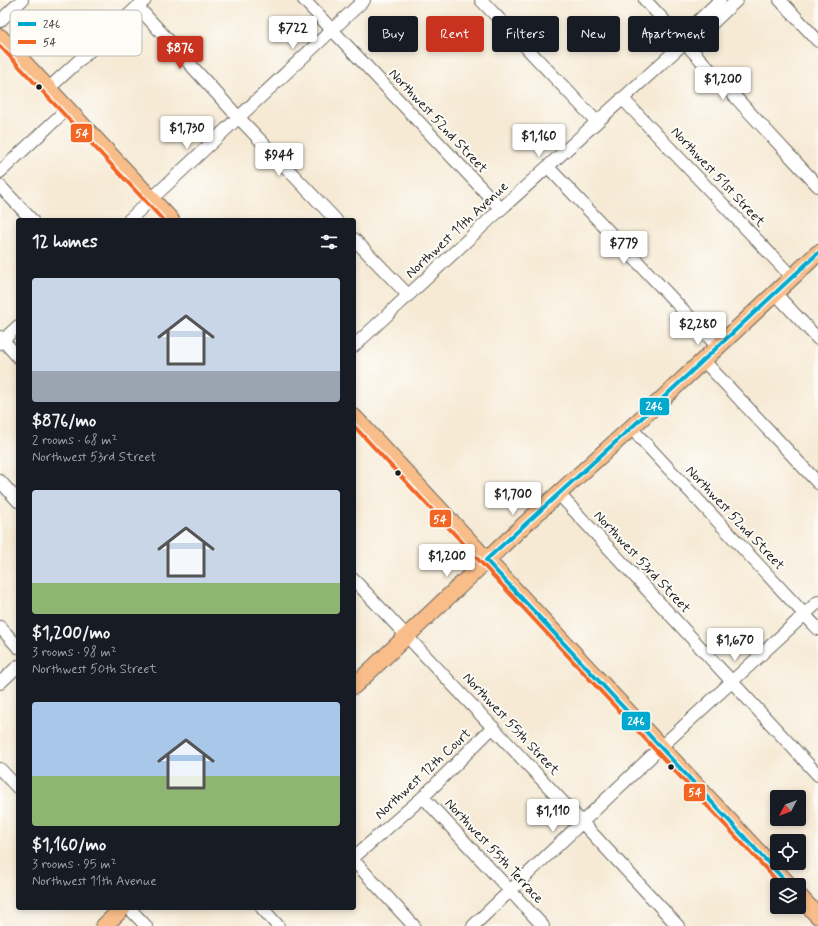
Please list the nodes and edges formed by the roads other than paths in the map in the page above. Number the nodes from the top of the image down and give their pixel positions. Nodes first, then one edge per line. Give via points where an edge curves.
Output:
1 (22, 0) edge
2 (304, 0) edge
3 (364, 0) edge
4 (481, 0) edge
5 (645, 0) edge
6 (720, 0) edge
7 (736, 0) edge
8 (780, 0) edge
9 (141, 3) edge
10 (12, 10) edge
11 (133, 10) edge
12 (10, 11) edge
13 (661, 16) edge
14 (703, 16) edge
15 (719, 16) edge
16 (0, 21) edge
17 (332, 30) junction
18 (0, 37) edge
19 (818, 41) edge
20 (10, 48) edge
21 (673, 52) edge
22 (697, 52) edge
23 (18, 56) edge
24 (84, 56) edge
25 (48, 89) junction
26 (622, 98) junction
27 (67, 109) junction
28 (239, 118) junction
29 (597, 122) junction
30 (548, 167) junction
31 (0, 172) edge
32 (0, 186) edge
33 (818, 186) edge
34 (151, 199) junction
35 (501, 209) junction
36 (30, 218) edge
37 (131, 218) edge
38 (168, 218) edge
39 (334, 218) edge
40 (356, 241) edge
41 (818, 253) edge
42 (792, 277) junction
43 (775, 293) junction
44 (408, 295) junction
45 (16, 328) edge
46 (818, 339) edge
47 (1, 340) edge
48 (356, 344) edge
49 (718, 346) junction
50 (16, 355) edge
51 (703, 360) junction
52 (356, 420) edge
53 (631, 428) junction
54 (0, 481) edge
55 (818, 483) edge
56 (558, 493) junction
57 (16, 499) edge
58 (486, 560) junction
59 (356, 582) edge
60 (818, 602) edge
61 (805, 615) junction
62 (0, 627) edge
63 (818, 629) edge
64 (408, 636) junction
65 (16, 645) edge
66 (16, 668) edge
67 (732, 682) junction
68 (0, 683) edge
69 (356, 684) edge
70 (493, 727) junction
71 (661, 747) junction
72 (0, 769) edge
73 (818, 775) edge
74 (16, 786) edge
75 (422, 797) junction
76 (582, 822) junction
77 (356, 855) edge
78 (356, 863) edge
79 (783, 878) edge
80 (510, 891) junction
81 (806, 903) edge
82 (121, 910) edge
83 (131, 910) edge
84 (264, 910) edge
85 (818, 916) edge
86 (104, 926) edge
87 (146, 926) edge
88 (278, 926) edge
89 (414, 926) edge
90 (473, 926) edge
91 (543, 926) edge
92 (678, 926) edge

1 - 10 street
2 - 17 street, Northwest 52nd Street
3 - 17 street
4 - 29 street
5 - 13 street
6 - 14 street, Northwest 11th Avenue
7 - 15 street, Northwest 11th Avenue
8 - 19 street
9 - 11 street
9 - 28 street
12 - 16 street
17 - 28 street
17 - 35 street, Northwest 52nd Street
18 - 20 main road
21 - 26 street, Northwest 11th Avenue
22 - 33 street
23 - 25 main road
24 - 25 street
25 - 27 main road
26 - 29 street, Northwest 11th Avenue
26 - 42 street, Northwest 51st Street
27 - 31 street
27 - 34 main road
28 - 34 street
28 - 39 street
29 - 30 street, Northwest 11th Avenue
30 - 35 street, Northwest 11th Avenue
30 - 49 street
32 - 36 street
34 - 37 street
34 - 38 main road
35 - 44 street, Northwest 11th Avenue
40 - 44 street
41 - 42 main road
42 - 43 main road
43 - 46 street
43 - 49 main road
44 - 48 street, Northwest 11th Avenue
45 - 47 street
47 - 50 street
49 - 51 main road
51 - 53 main road
51 - 55 street
52 - 58 main road
53 - 56 main road
53 - 61 street, Northwest 52nd Street
54 - 57 street
56 - 58 main road
56 - 67 street, Northwest 53rd Street
58 - 64 main road
58 - 71 main road
59 - 64 street, Northwest 55th Street
60 - 61 street
61 - 63 street, Northwest 52nd Street
61 - 67 street
62 - 65 street
64 - 69 main road
64 - 70 street, Northwest 55th Street
66 - 68 street
67 - 71 street
67 - 73 street, Northwest 53rd Street
70 - 75 street, Northwest 12th Court
70 - 76 street, Northwest 55th Street
71 - 76 street
71 - 79 main road
72 - 74 street
75 - 77 street, Northwest 12th Court
75 - 80 street, Northwest 55th Terrace
76 - 80 street
76 - 92 street, Northwest 55th Street
78 - 89 street
80 - 90 street
80 - 91 street, Northwest 55th Terrace
81 - 85 main road
82 - 86 main road
83 - 87 street
84 - 88 street

